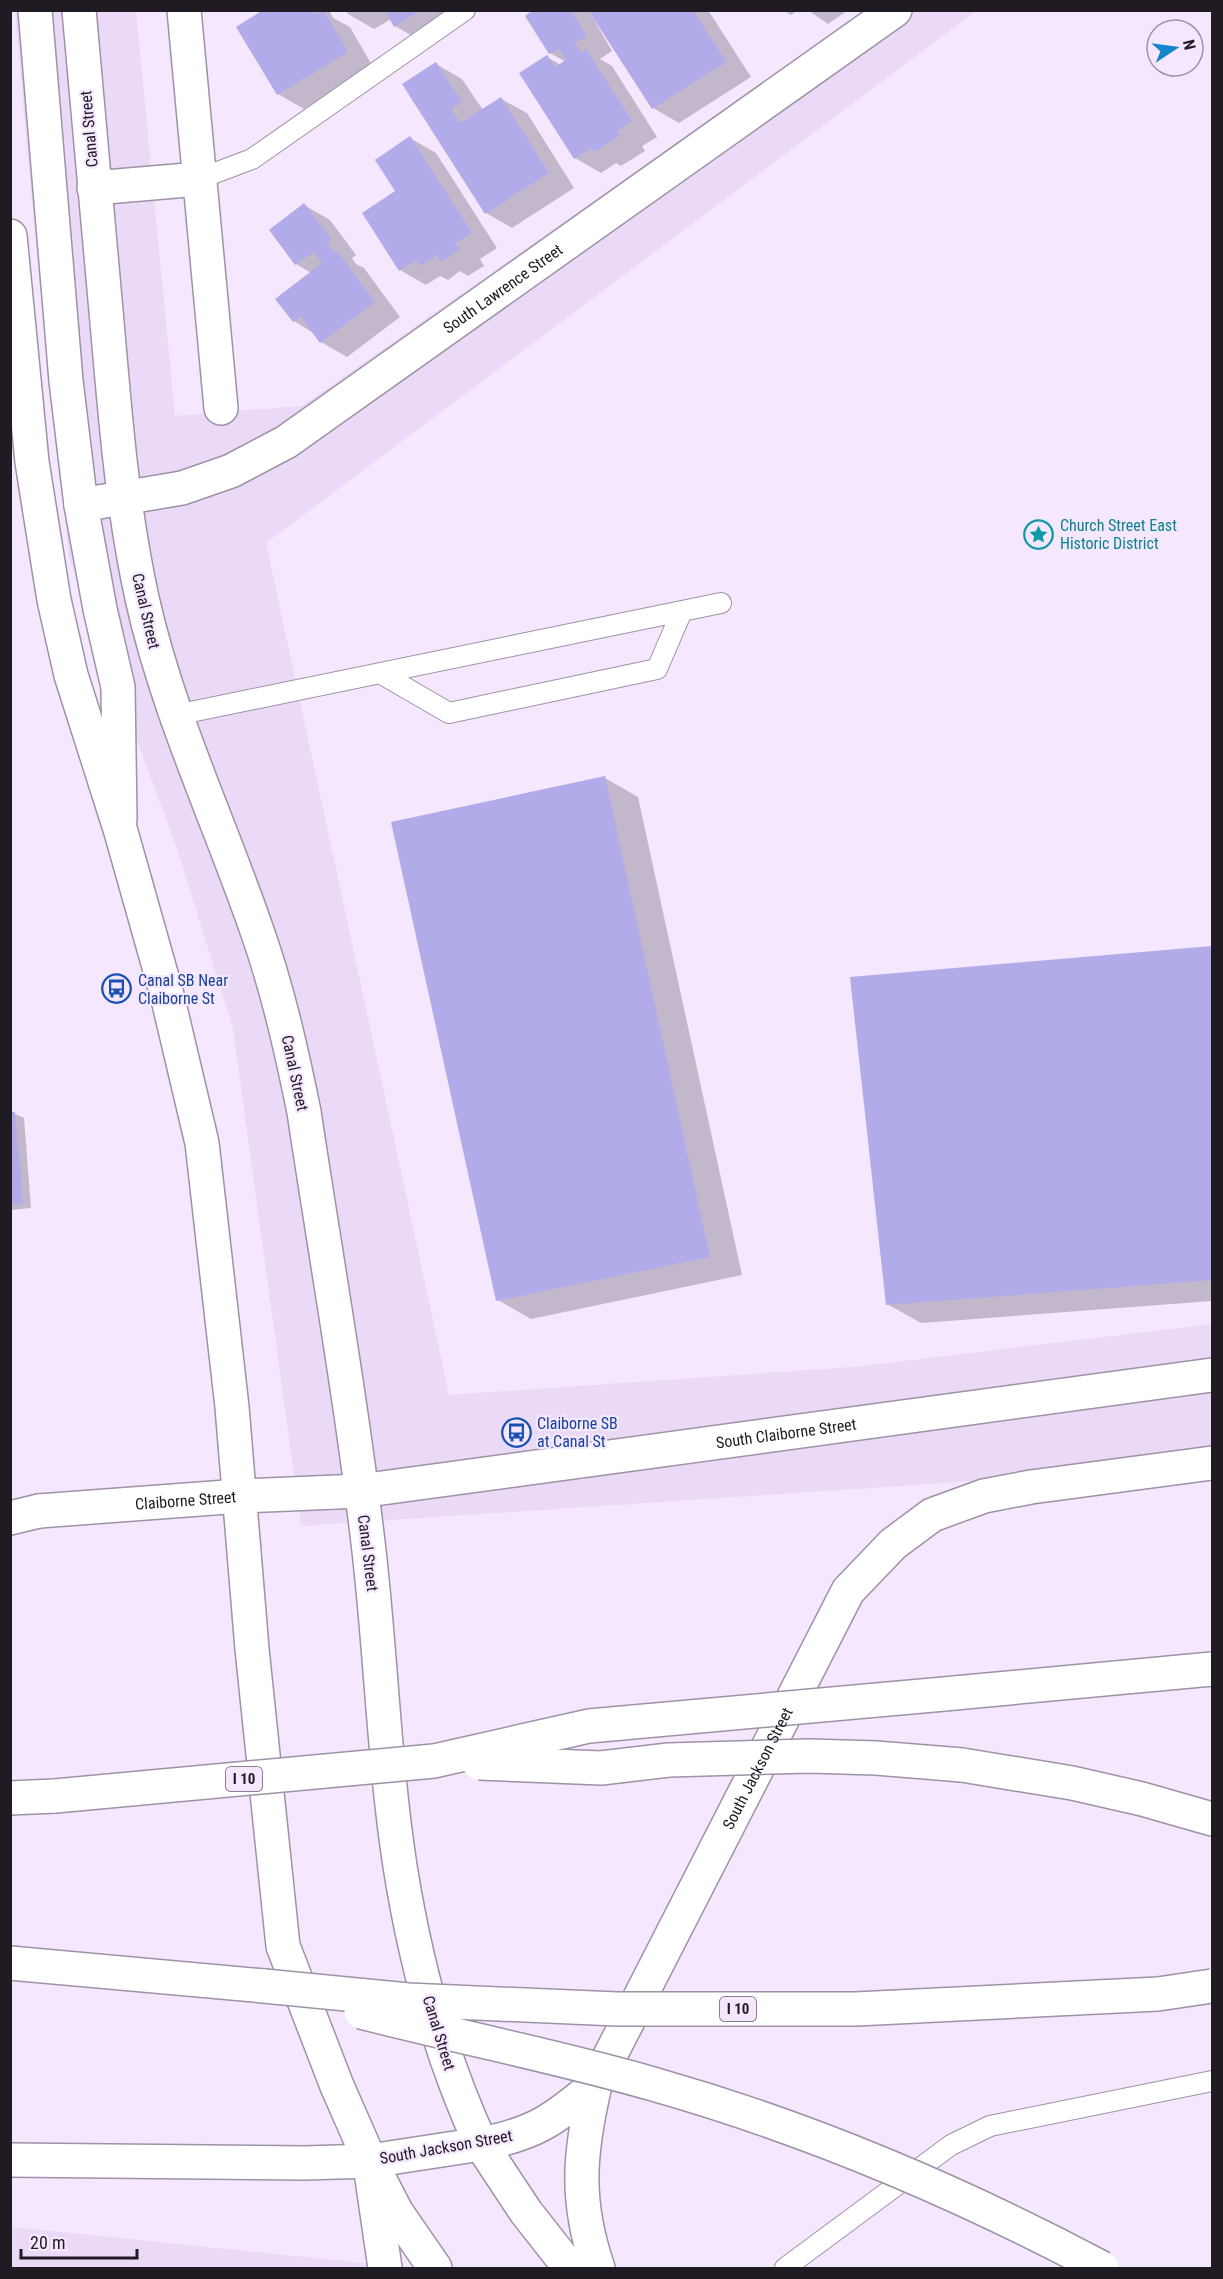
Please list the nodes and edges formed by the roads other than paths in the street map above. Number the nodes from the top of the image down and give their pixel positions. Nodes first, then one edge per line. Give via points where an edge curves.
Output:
1 (35, 10) edge
2 (79, 10) edge
3 (184, 10) edge
4 (465, 10) edge
5 (895, 10) edge
6 (199, 179) junction
7 (94, 188) junction
8 (10, 236) edge
9 (221, 408) dead end
10 (126, 499) junction
11 (81, 505) junction
12 (721, 603) dead end
13 (682, 611) junction
14 (380, 673) junction
15 (176, 715) junction
16 (121, 832) junction
17 (1212, 1375) edge
18 (1212, 1463) edge
19 (360, 1491) junction
20 (240, 1496) junction
21 (20, 1514) edge
22 (1212, 1669) edge
23 (434, 1761) junction
24 (10, 1798) edge
25 (1212, 1819) edge
26 (10, 1963) edge
27 (264, 1986) junction
28 (1212, 1986) edge
29 (1212, 2081) edge
30 (595, 2085) junction
31 (480, 2144) junction
32 (10, 2160) edge
33 (370, 2161) junction
34 (384, 2268) edge
35 (435, 2268) edge
36 (570, 2268) edge
37 (598, 2268) edge
38 (785, 2268) edge
39 (1102, 2268) edge

1 - 11 main road via 66,381
2 - 7 main road, Canal Street
3 - 6 main road
4 - 6 lane via 252,159
5 - 10 main road, South Lawrence Street via 286,442 231,471 182,488
6 - 7 main road
6 - 9 main road
7 - 10 main road, Canal Street
8 - 16 main road via 32,462 54,600 71,675
10 - 11 main road, South Lawrence Street
10 - 15 main road, Canal Street via 142,598
11 - 16 main road via 118,687
12 - 13 lane
13 - 14 lane
13 - 14 lane via 657,669 449,713
14 - 15 lane
15 - 19 main road, Canal Street via 256,927 293,1055
16 - 20 main road via 167,995 202,1143
17 - 19 main road, South Claiborne Street
18 - 30 main road, South Jackson Street via 984,1496 932,1515 893,1544 848,1591
19 - 20 main road, Claiborne Street
19 - 31 main road, Canal Street via 392,1805 412,1934 440,2041
20 - 21 main road, Claiborne Street
20 - 33 main road via 283,1946
22 - 23 main road, I 10, bridge via 589,1726
23 - 24 main road, I 10, bridge
23 - 25 main road, bridge via 602,1768 669,1761 876,1758 962,1765 1072,1783
26 - 27 main road, I 10
27 - 28 main road, I 10, bridge via 408,2000 617,2010 856,2009 1158,1994
27 - 39 main road, bridge via 430,2030 573,2062 722,2106 918,2180
29 - 38 lane via 990,2126 951,2145
30 - 31 main road, South Jackson Street via 554,2119 534,2130
30 - 37 main road via 583,2144 581,2197
31 - 33 main road, South Jackson Street
31 - 36 main road, Canal Street
32 - 33 main road, South Jackson Street
33 - 34 main road
33 - 35 main road via 397,2213

